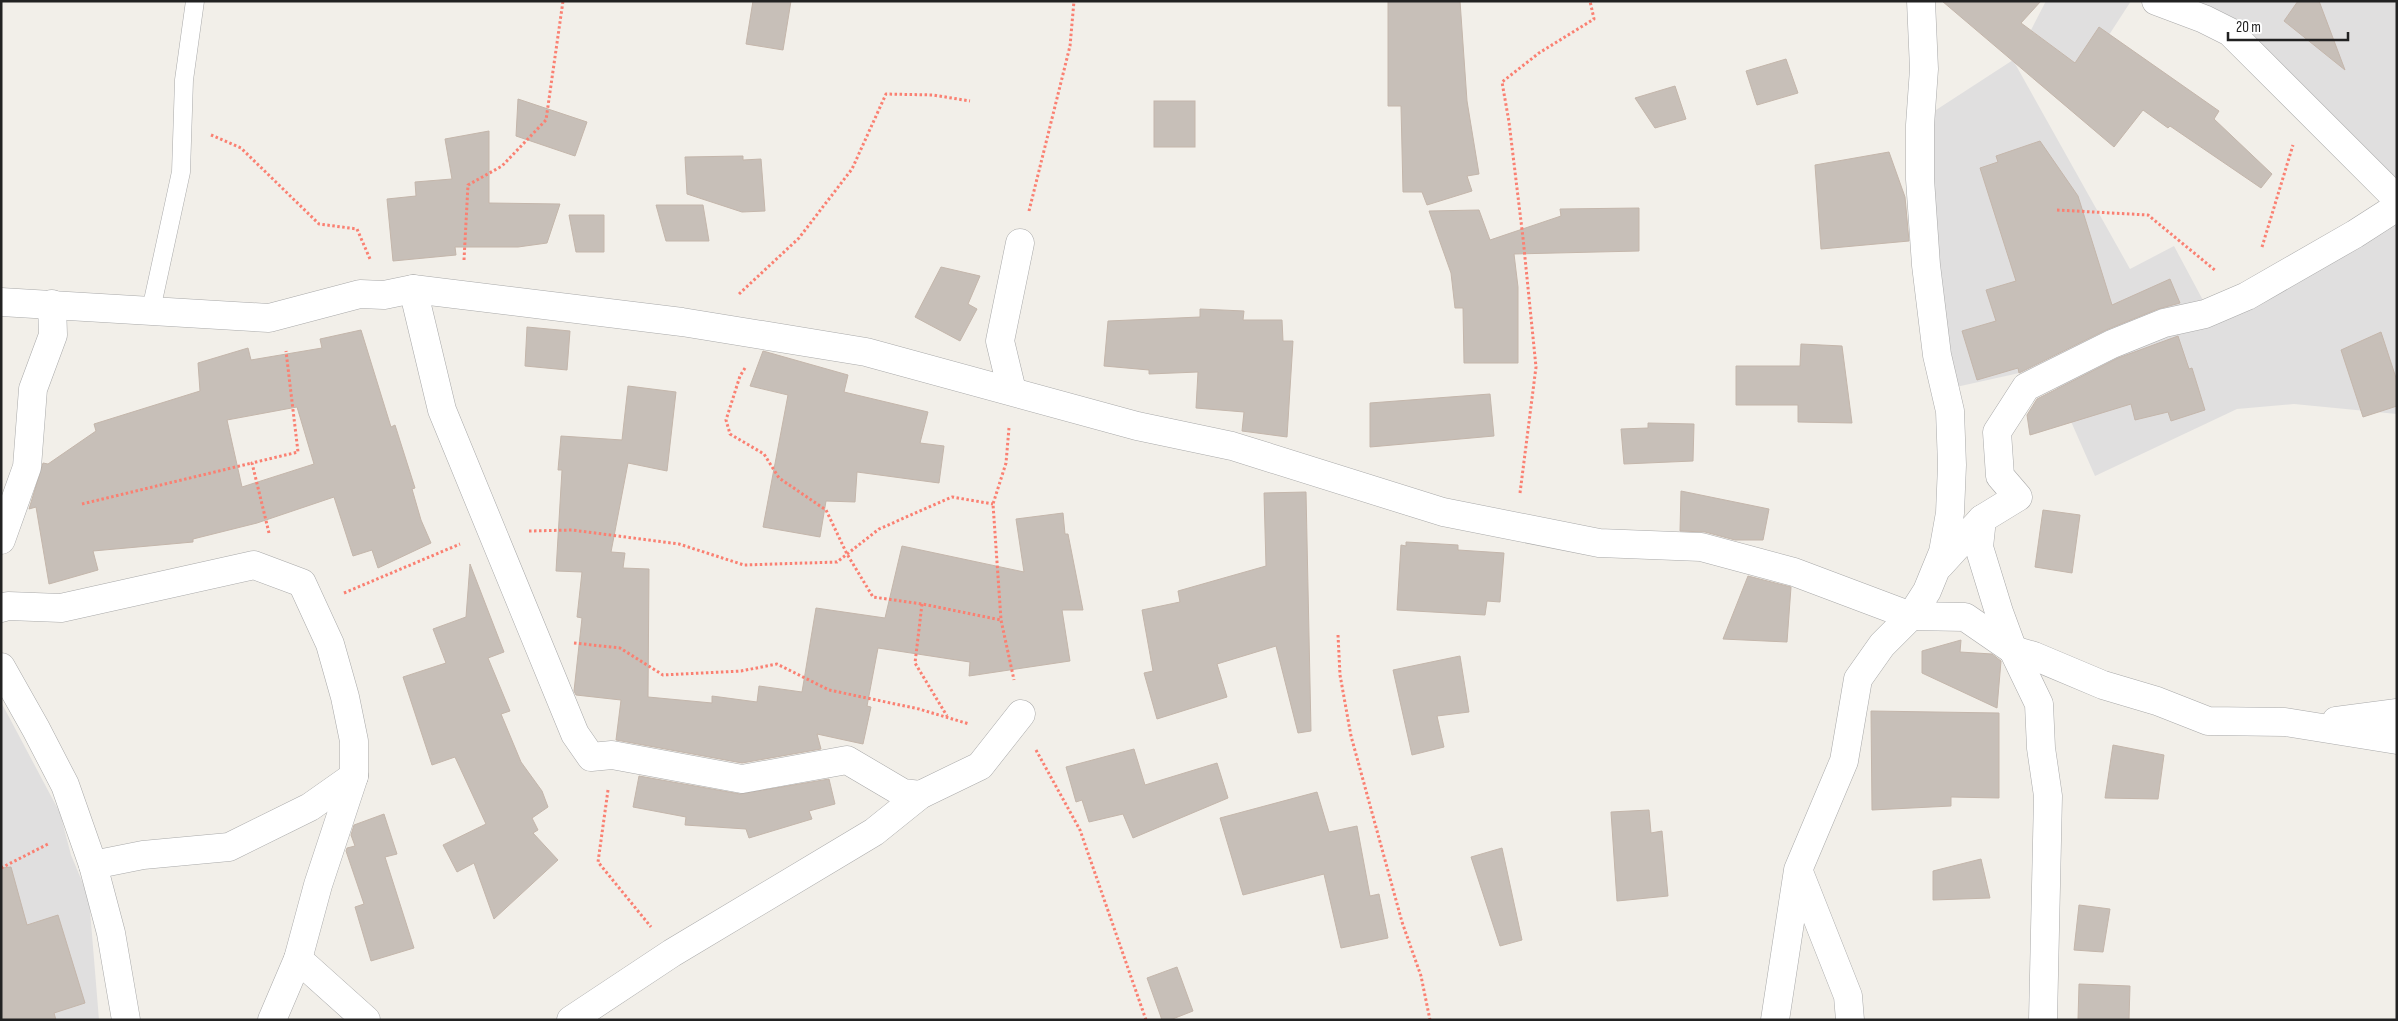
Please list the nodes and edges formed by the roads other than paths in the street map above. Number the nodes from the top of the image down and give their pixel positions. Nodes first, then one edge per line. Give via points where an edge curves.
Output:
1 (195, 1) edge
2 (1921, 1) edge
3 (2156, 1) edge
4 (2397, 199) edge
5 (2397, 207) edge
6 (1020, 243) road end
7 (413, 290) junction
8 (1, 302) edge
9 (52, 304) junction
10 (151, 310) junction
11 (1012, 391) junction
12 (1982, 519) junction
13 (1, 540) edge
14 (1937, 569) junction
15 (4, 602) edge
16 (1911, 616) junction
17 (2013, 650) junction
18 (1, 667) edge
19 (2397, 713) edge
20 (1013, 724) road end
21 (2307, 724) junction
22 (2397, 740) edge
23 (354, 776) junction
24 (920, 795) junction
25 (94, 865) junction
26 (1798, 870) junction
27 (298, 959) junction
28 (126, 1020) edge
29 (272, 1020) edge
30 (366, 1020) edge
31 (571, 1020) edge
32 (1775, 1020) edge
33 (1850, 1020) edge
34 (2043, 1020) edge

1 - 10 lane via 188,49 181,172
2 - 14 street via 1924,69 1920,179 1937,355 1950,412 1952,465 1950,513
3 - 4 street via 2230,32
5 - 12 street via 2247,296 2205,314 2155,326 2026,387 1998,432 2000,476 2018,497
6 - 11 street via 1000,342
7 - 10 street via 384,295 360,294 269,318
7 - 11 street via 599,311 866,352
7 - 24 street via 442,410 575,734 592,756 612,755 742,779 847,760 903,793
8 - 9 street
9 - 10 street
9 - 13 street via 53,335 33,388 27,467
11 - 16 street via 1137,426 1232,446 1443,512 1599,543 1701,547 1794,572
12 - 14 street
12 - 17 street via 1979,548
14 - 16 street
15 - 23 street via 61,608 254,565 302,583 330,644 345,697 354,741
16 - 17 street via 1965,617
16 - 26 street via 1882,645 1858,679 1844,761
17 - 21 street via 2208,721
17 - 34 street via 2039,704 2048,796
18 - 25 street via 65,785
19 - 21 street
20 - 24 street via 980,766
21 - 22 street
23 - 25 street via 310,807 228,847
23 - 27 street via 318,885
24 - 31 street via 874,832 672,952
25 - 28 street via 111,933
26 - 32 street
26 - 33 street via 1848,996
27 - 29 street
27 - 30 street

